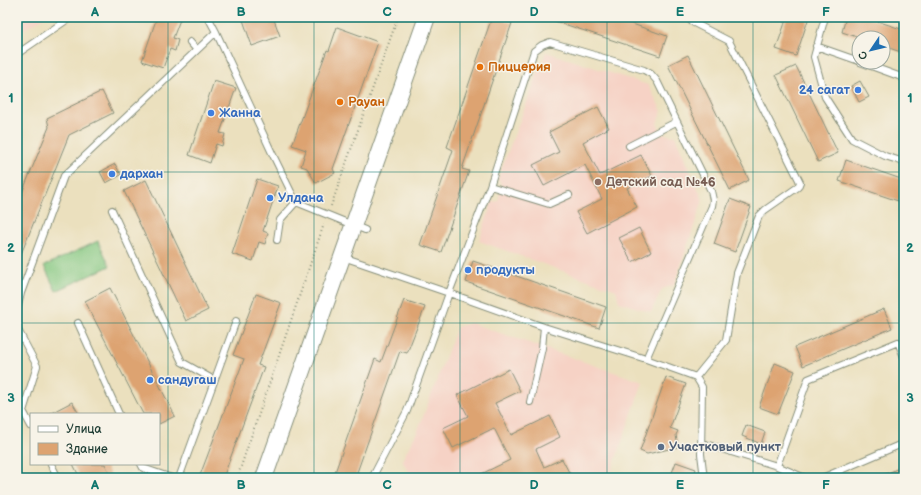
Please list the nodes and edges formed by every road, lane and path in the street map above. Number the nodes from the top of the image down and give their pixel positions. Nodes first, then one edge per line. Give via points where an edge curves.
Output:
1 (71, 17) edge
2 (208, 17) edge
3 (398, 17) edge
4 (427, 17) edge
5 (688, 17) edge
6 (825, 17) edge
7 (216, 32) junction
8 (190, 42) dead end
9 (816, 46) junction
10 (197, 50) junction
11 (17, 54) edge
12 (851, 59) edge
13 (882, 70) edge
14 (904, 78) edge
15 (676, 122) junction
16 (629, 146) dead end
17 (904, 162) edge
18 (490, 186) junction
19 (569, 195) dead end
20 (296, 202) junction
21 (112, 210) dead end
22 (328, 215) junction
23 (359, 227) junction
24 (277, 240) dead end
25 (342, 257) junction
26 (448, 293) junction
27 (17, 310) edge
28 (236, 321) dead end
29 (78, 323) dead end
30 (544, 327) junction
31 (17, 328) edge
32 (904, 357) edge
33 (646, 359) junction
34 (696, 377) junction
35 (214, 380) junction
36 (530, 402) dead end
37 (20, 410) edge
38 (119, 413) edge
39 (30, 425) edge
40 (702, 443) junction
41 (904, 443) edge
42 (51, 465) edge
43 (142, 465) edge
44 (777, 466) junction
45 (58, 478) edge
46 (172, 478) edge
47 (179, 478) edge
48 (237, 478) edge
49 (264, 478) edge
50 (372, 478) edge
51 (704, 478) edge
52 (805, 478) edge
53 (822, 478) edge

1 - 11 lane
2 - 7 lane
3 - 22 path
4 - 23 street
5 - 34 lane via 692,22 729,41 800,182 798,188 759,216 737,273 726,340
6 - 9 lane
7 - 10 lane
7 - 20 lane
8 - 10 lane
9 - 12 lane
9 - 17 lane via 814,57 825,97 852,140
10 - 27 lane via 64,176
13 - 14 lane
15 - 16 lane
15 - 18 lane via 657,81 651,74 550,42 534,51
15 - 33 lane via 711,191 713,200
18 - 19 lane via 549,204
18 - 26 lane
20 - 22 lane
20 - 24 lane via 280,220
21 - 35 lane via 182,362
22 - 23 lane
22 - 48 path
23 - 25 street
25 - 26 lane
25 - 49 street
26 - 30 lane
26 - 50 lane via 407,411
28 - 35 lane
29 - 38 lane
30 - 33 lane
30 - 36 lane
31 - 37 lane via 37,366
32 - 44 lane via 898,342 808,379
33 - 34 lane
34 - 40 lane via 702,387
35 - 47 lane
37 - 39 lane
40 - 44 lane
40 - 51 lane
41 - 53 lane
42 - 45 lane
43 - 46 lane via 143,468
44 - 52 lane

